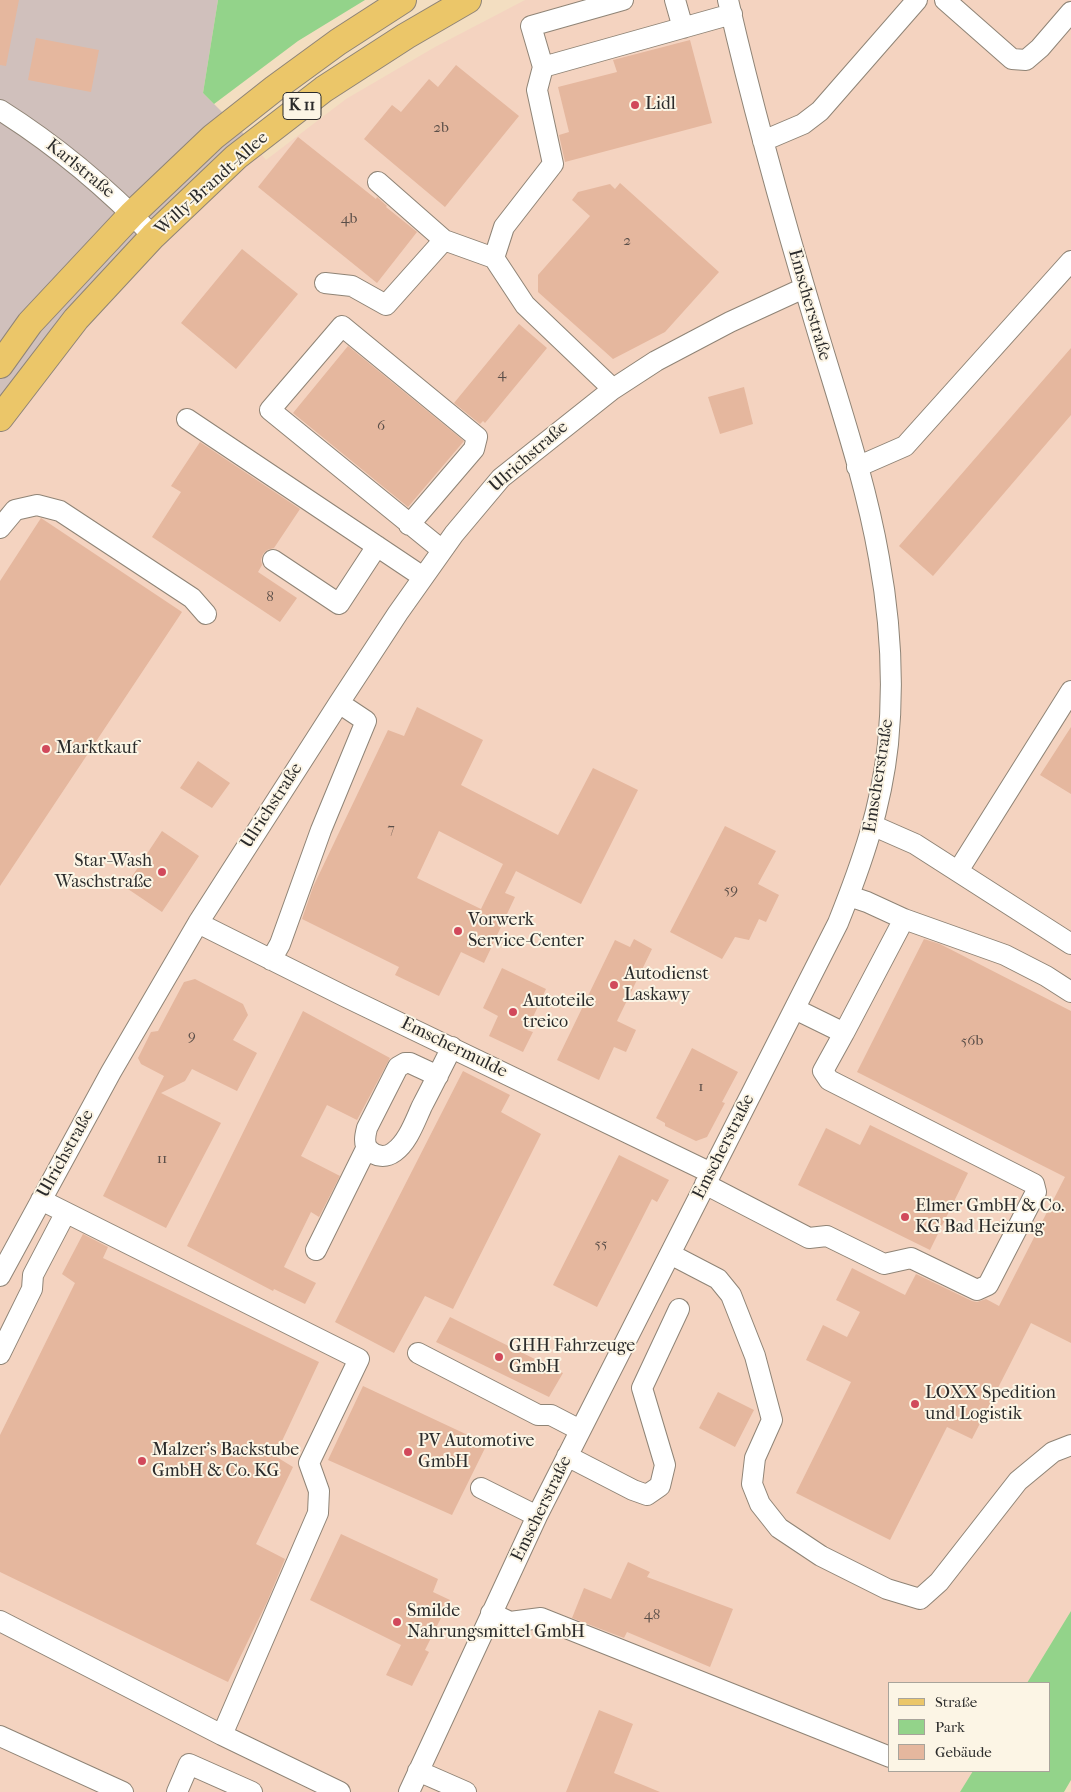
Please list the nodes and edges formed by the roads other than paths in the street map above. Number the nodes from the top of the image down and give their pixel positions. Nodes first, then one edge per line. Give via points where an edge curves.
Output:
1 (403, 0) edge
2 (468, 0) edge
3 (623, 0) edge
4 (674, 0) edge
5 (917, 0) edge
6 (945, 0) edge
7 (730, 7) edge
8 (1071, 12) edge
9 (683, 28) junction
10 (543, 67) junction
11 (0, 110) edge
12 (763, 141) junction
13 (378, 182) dead end
14 (132, 214) junction
15 (153, 236) junction
16 (444, 240) junction
17 (494, 258) junction
18 (1071, 261) edge
19 (325, 283) dead end
20 (804, 288) junction
21 (0, 365) edge
22 (613, 389) junction
23 (0, 418) edge
24 (186, 419) dead end
25 (858, 468) junction
26 (409, 525) junction
27 (0, 528) edge
28 (377, 546) junction
29 (442, 550) junction
30 (273, 560) dead end
31 (423, 577) junction
32 (206, 614) dead end
33 (1071, 691) edge
34 (339, 703) junction
35 (874, 826) junction
36 (958, 871) junction
37 (849, 896) junction
38 (904, 919) junction
39 (198, 923) junction
40 (1071, 944) edge
41 (271, 960) junction
42 (1071, 992) edge
43 (795, 1009) junction
44 (844, 1033) junction
45 (452, 1047) junction
46 (438, 1076) junction
47 (367, 1147) junction
48 (708, 1179) junction
49 (40, 1200) junction
50 (64, 1214) junction
51 (316, 1250) dead end
52 (670, 1254) junction
53 (2, 1269) edge
54 (679, 1309) dead end
55 (418, 1353) dead end
56 (0, 1354) edge
57 (580, 1430) junction
58 (1071, 1446) edge
59 (567, 1456) junction
60 (481, 1488) dead end
61 (537, 1516) junction
62 (491, 1613) junction
63 (0, 1621) edge
64 (222, 1735) junction
65 (0, 1736) edge
66 (888, 1756) edge
67 (418, 1771) junction
68 (123, 1792) edge
69 (177, 1792) edge
70 (252, 1792) edge
71 (340, 1792) edge
72 (409, 1792) edge
73 (466, 1792) edge

1 - 14 main road, Willy-Brandt-Allee / K 11 via 338,42 259,100 213,137
2 - 15 main road, Willy-Brandt-Allee / K 11 via 324,89 236,157
3 - 10 street via 531,26
4 - 9 street
5 - 12 street via 820,111 803,124
6 - 8 street via 1012,59 1026,60
7 - 9 street
7 - 12 street, Emscherstraße
9 - 10 street
10 - 17 street via 538,90 553,164 504,227
11 - 14 street, Karlstraße via 63,153
12 - 20 street, Emscherstraße
13 - 16 street
14 - 15 street, Karlstraße
14 - 21 main road, Willy-Brandt-Allee / K 11 via 30,323
15 - 23 main road, Willy-Brandt-Allee / K 11 via 76,319
16 - 17 street
16 - 19 street via 386,305 352,286
17 - 22 street via 525,305
18 - 25 street via 905,446
20 - 22 street, Ulrichstraße via 697,339
20 - 25 street, Emscherstraße
22 - 29 street, Ulrichstraße via 501,478
24 - 28 street
25 - 35 street, Emscherstraße via 880,559 890,672 888,744
26 - 26 street via 474,449 477,437 342,326 270,410
26 - 29 street
27 - 32 street via 15,510 37,505 60,511 192,598
28 - 30 street via 338,604
28 - 31 street
29 - 31 street, Ulrichstraße
31 - 34 street, Ulrichstraße
33 - 36 street
34 - 39 street, Ulrichstraße
34 - 41 street via 366,721
35 - 36 street via 915,844
35 - 37 street, Emscherstraße
36 - 40 street
37 - 38 street
37 - 43 street, Emscherstraße
38 - 42 street via 1005,955
38 - 44 street
39 - 41 street, Emschermulde
39 - 49 street, Ulrichstraße
41 - 45 street, Emschermulde
43 - 44 street
43 - 48 street, Emscherstraße
44 - 48 street, Emschermulde via 823,1072 829,1080 1034,1184 1036,1192 988,1285 977,1290 911,1258 884,1264 827,1236 809,1238
45 - 46 street
45 - 48 street, Emschermulde
46 - 47 street via 396,1151 380,1156
46 - 47 street via 410,1063 398,1067 367,1128
47 - 51 street
48 - 52 street, Emscherstraße
49 - 50 street
49 - 53 street, Ulrichstraße
50 - 56 street
50 - 64 street via 359,1359 310,1463 319,1491 318,1513
52 - 57 street, Emscherstraße
52 - 58 street via 718,1279 731,1295 755,1356 772,1420 755,1458 752,1484 760,1504 780,1528 821,1556 887,1589 920,1599 940,1582 1018,1481 1053,1452
54 - 59 street via 642,1388 665,1465 660,1486 647,1495
55 - 57 street via 538,1415 551,1415
57 - 59 street, Emscherstraße
59 - 61 street, Emscherstraße
60 - 61 street
61 - 62 street, Emscherstraße
62 - 66 street via 510,1622 541,1618
62 - 67 street, Emscherstraße
63 - 64 street
64 - 71 street
65 - 68 street
67 - 72 street, Emscherstraße
67 - 73 street
69 - 70 street via 189,1764

